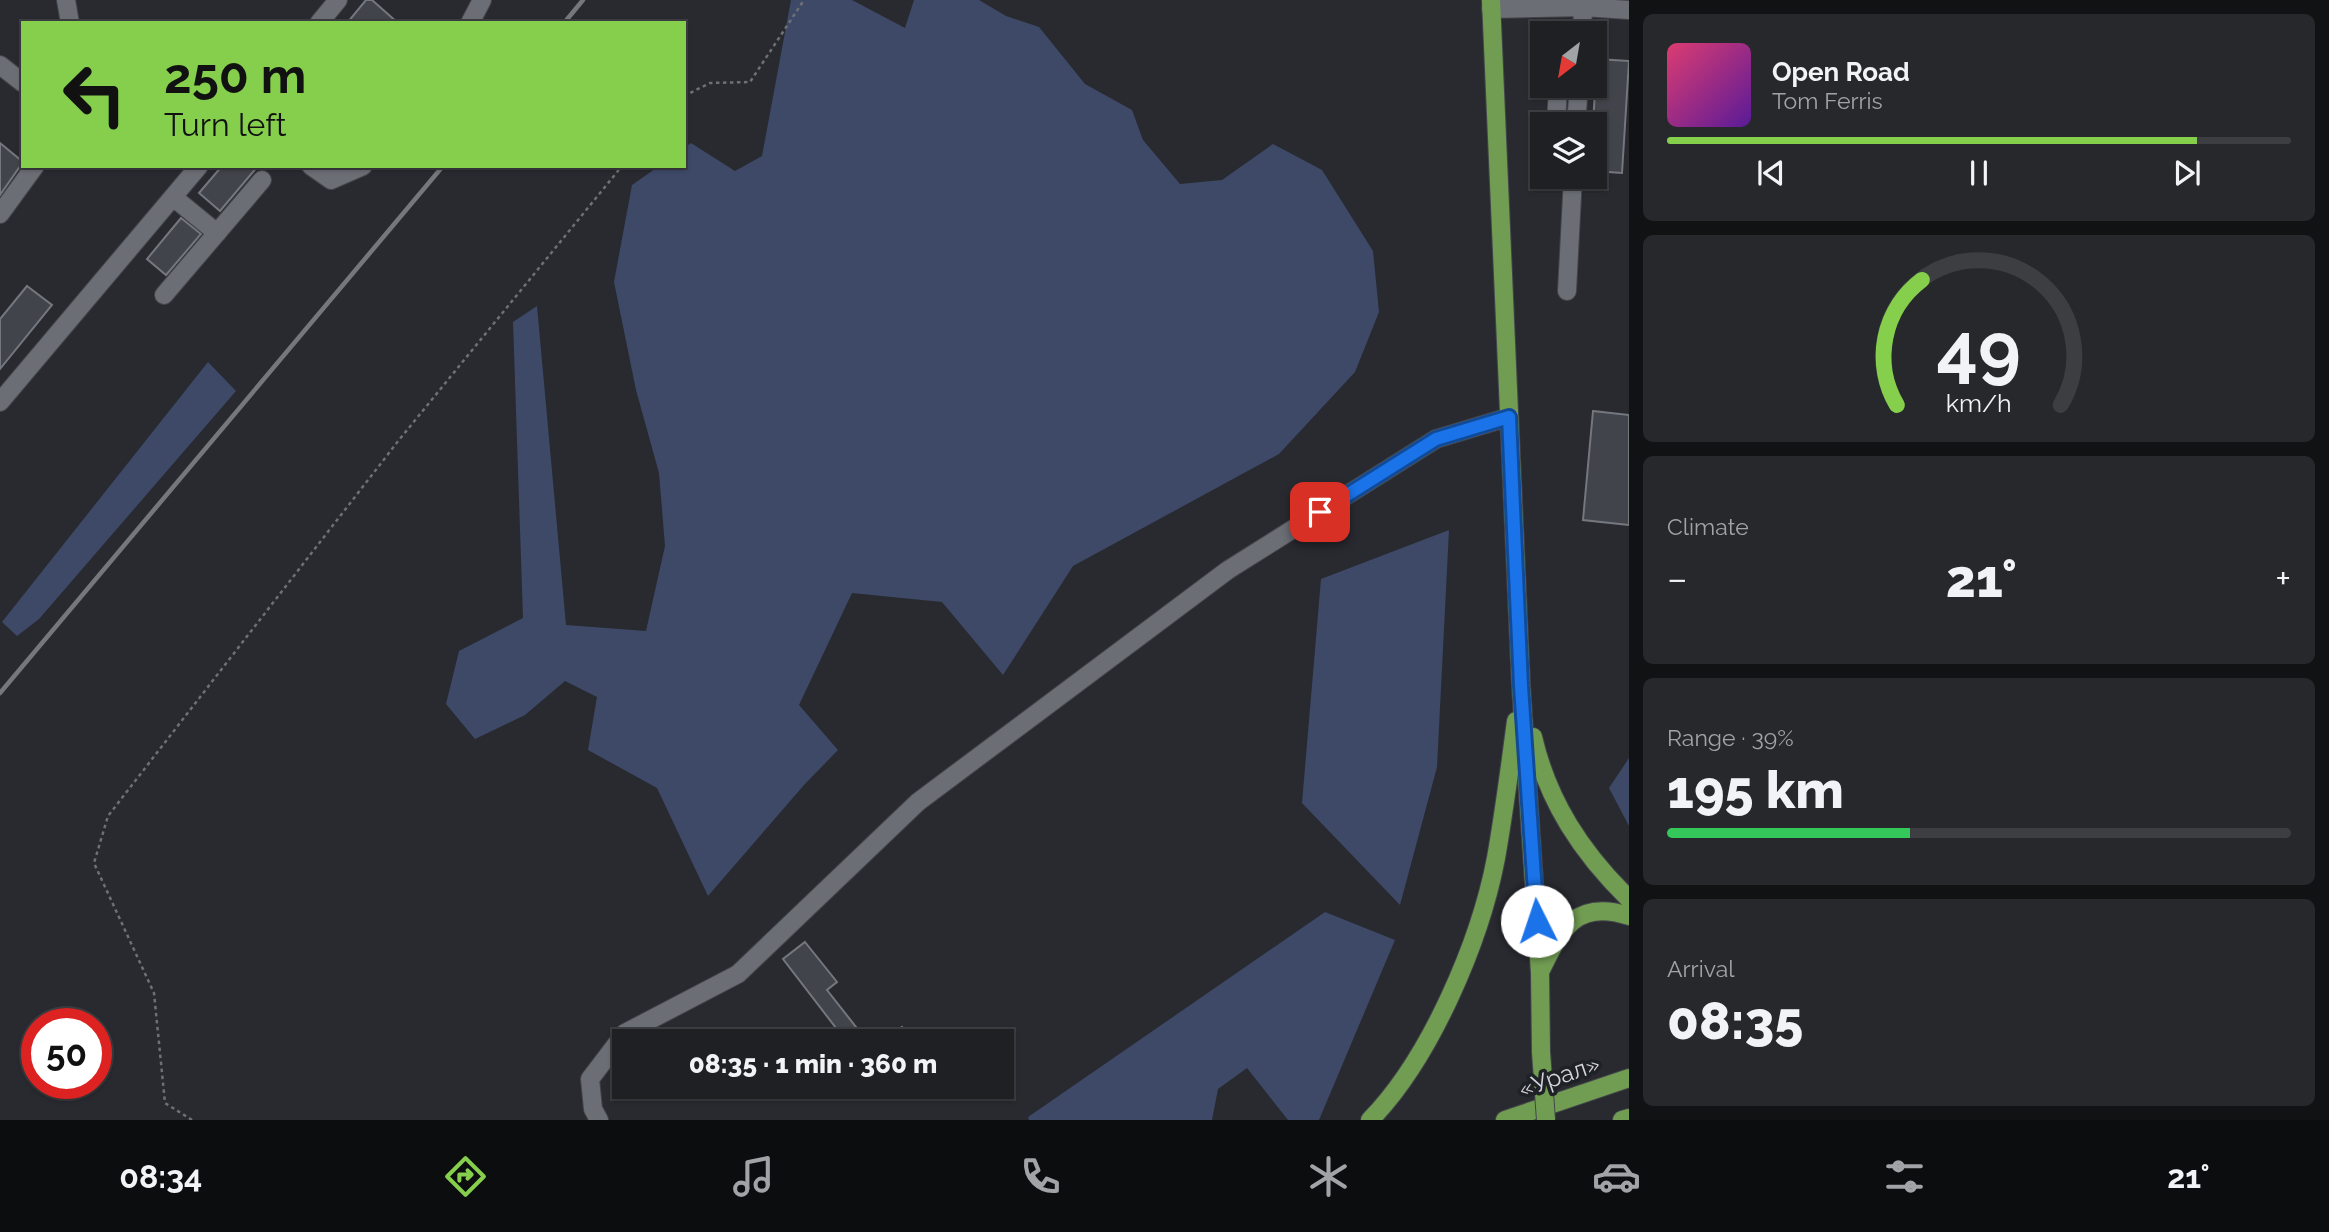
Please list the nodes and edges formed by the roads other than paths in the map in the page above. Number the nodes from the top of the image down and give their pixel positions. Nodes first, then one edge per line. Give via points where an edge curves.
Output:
1 (66, 0) edge
2 (338, 0) edge
3 (482, 0) edge
4 (1491, 4) edge
5 (1576, 5) edge
6 (1629, 10) edge
7 (70, 21) edge
8 (321, 21) edge
9 (471, 21) edge
10 (0, 65) edge
11 (21, 81) edge
12 (34, 168) edge
13 (197, 168) edge
14 (314, 168) edge
15 (358, 168) edge
16 (262, 180) dead end
17 (1572, 189) edge
18 (173, 197) junction
19 (0, 214) edge
20 (217, 233) junction
21 (1567, 291) dead end
22 (164, 295) dead end
23 (0, 402) edge
24 (1509, 417) junction
25 (1521, 686) junction
26 (1629, 899) edge
27 (1629, 916) edge
28 (1540, 973) junction
29 (1626, 1078) edge
30 (1629, 1118) edge
31 (599, 1120) edge
32 (1370, 1120) edge
33 (1505, 1120) edge
34 (1546, 1120) edge
35 (1622, 1120) edge

1 - 7 street
2 - 8 street
3 - 9 street
4 - 5 street
4 - 24 main road
5 - 6 street
10 - 11 street
12 - 19 street
13 - 18 street
14 - 15 street via 331,180
16 - 20 street
17 - 21 street
18 - 20 street
18 - 23 street
20 - 22 street
24 - 25 main road
24 - 31 street via 1436,439 1228,570 918,802 738,974 625,1033 590,1079 593,1109
25 - 26 main road via 1552,796 1576,839
25 - 28 main road
25 - 32 main road via 1496,860 1475,936 1434,1029 1392,1098
27 - 28 main road via 1596,910 1578,916 1559,933
28 - 34 main road, bridge
29 - 33 main road, «Урал»
30 - 35 main road

